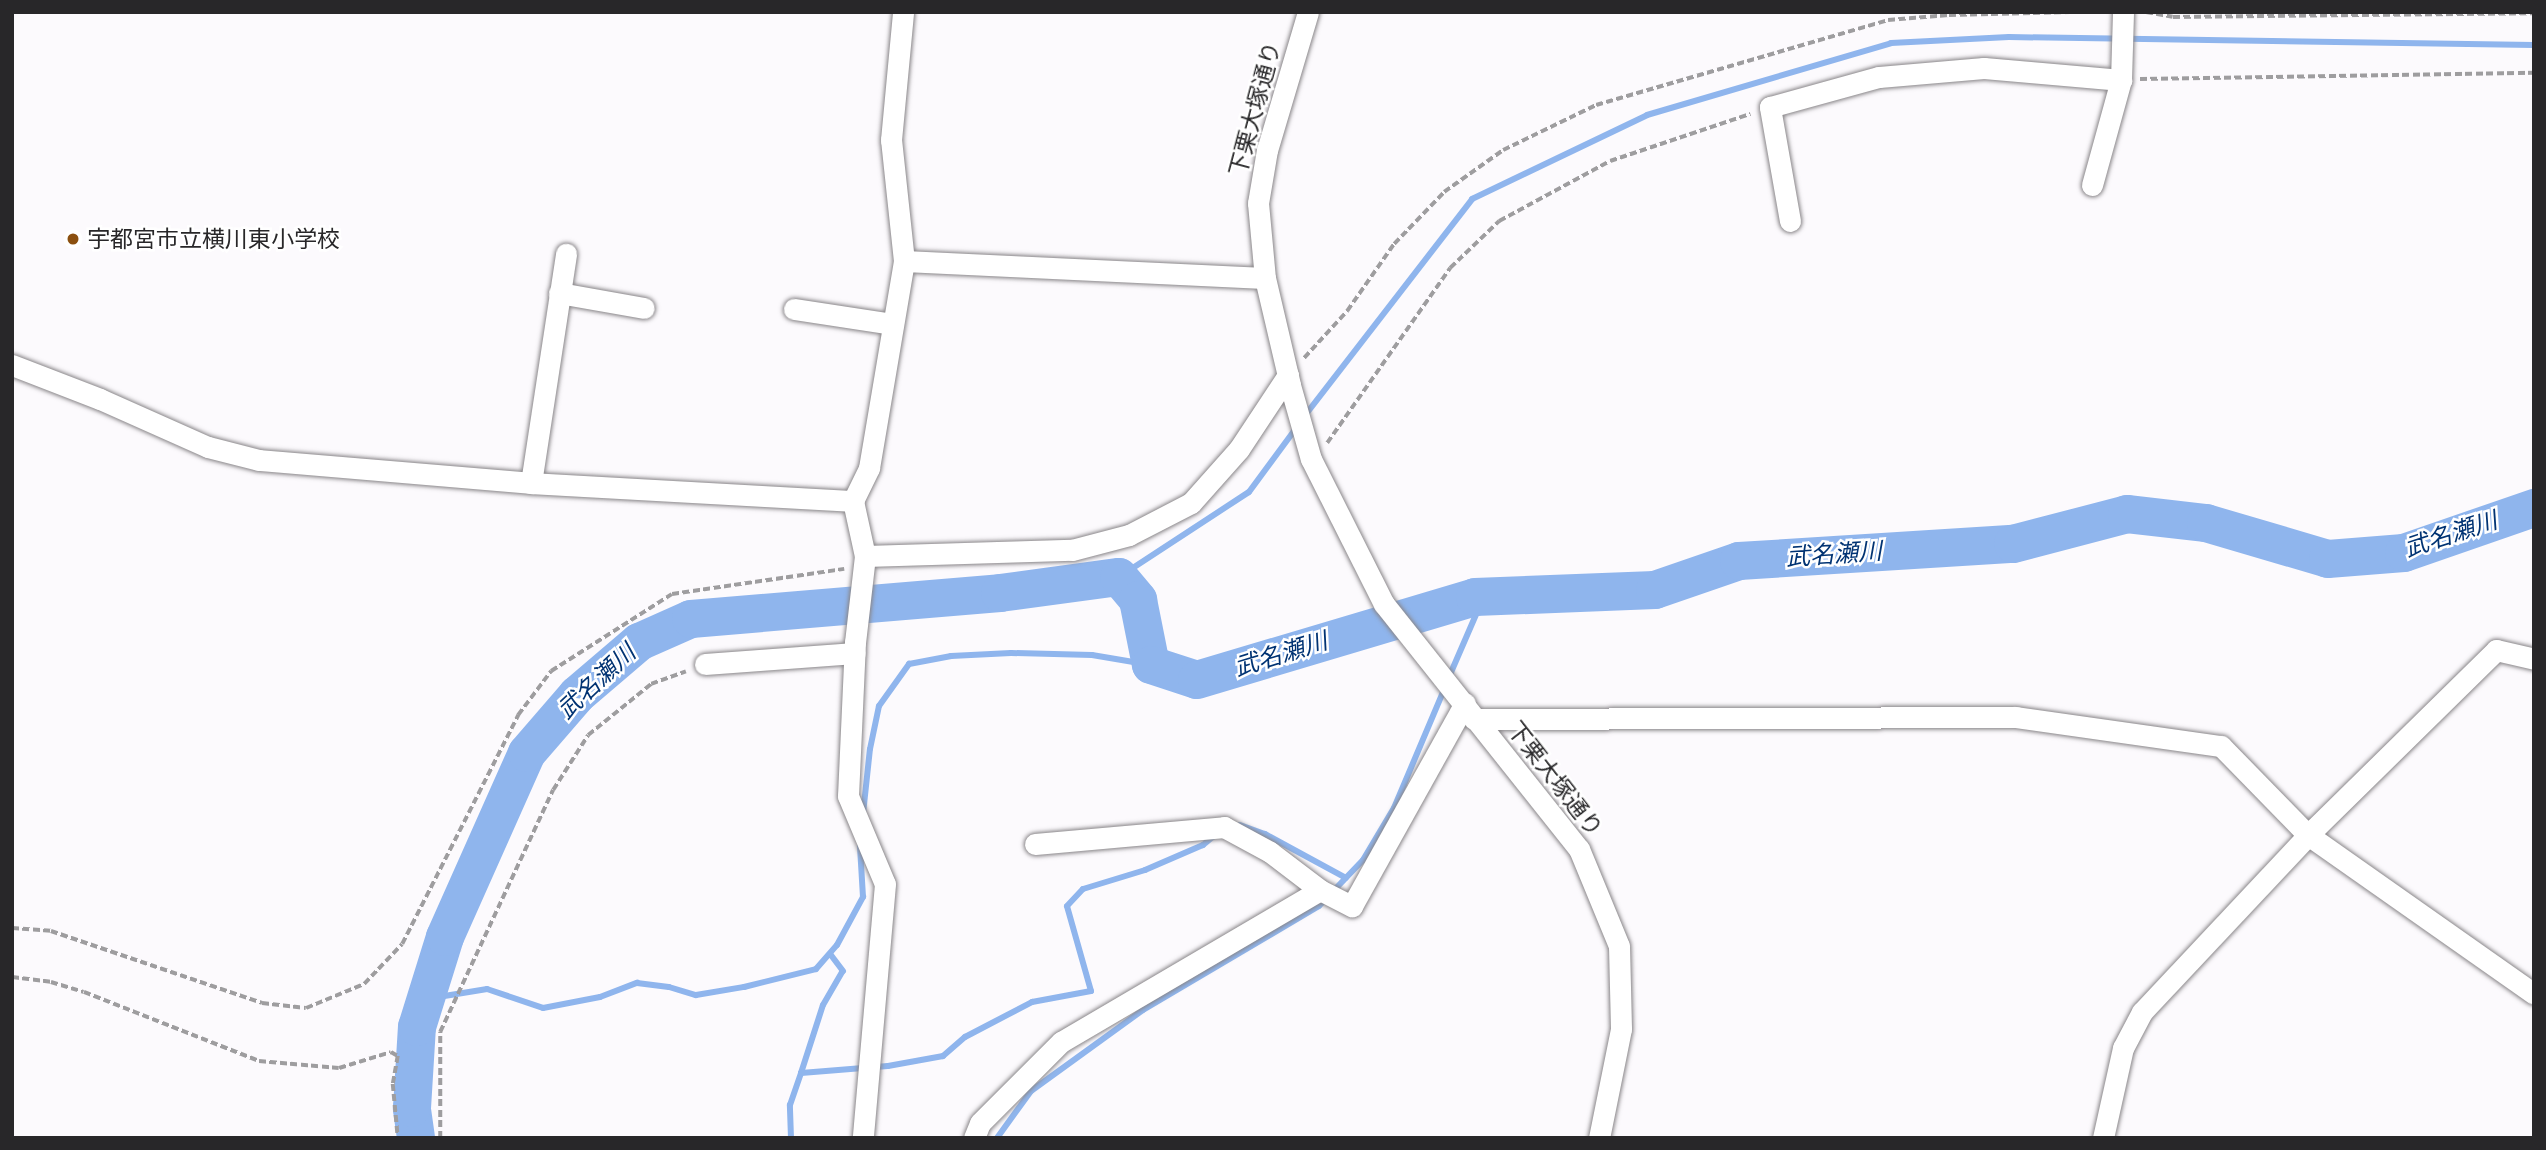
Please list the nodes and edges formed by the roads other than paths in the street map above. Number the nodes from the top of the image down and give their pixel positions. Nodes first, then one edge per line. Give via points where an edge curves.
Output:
1 (903, 12) edge
2 (1308, 12) edge
3 (2123, 12) edge
4 (2121, 80) junction
5 (2092, 186) dead end
6 (1790, 221) dead end
7 (566, 254) dead end
8 (904, 261) junction
9 (1265, 278) junction
10 (559, 293) junction
11 (644, 308) dead end
12 (794, 309) dead end
13 (893, 324) junction
14 (12, 365) edge
15 (1289, 380) junction
16 (531, 483) junction
17 (853, 501) junction
18 (864, 565) junction
19 (855, 647) junction
20 (2534, 659) edge
21 (705, 664) road end
22 (1469, 711) junction
23 (2308, 835) junction
24 (1035, 844) dead end
25 (1320, 890) junction
26 (2534, 994) edge
27 (863, 1138) edge
28 (974, 1138) edge
29 (1599, 1138) edge
30 (2103, 1138) edge

1 - 8 street via 891,140
2 - 9 street, 下栗大塚通り via 1267,150 1258,203
3 - 4 street
4 - 5 street
4 - 6 street via 1984,68 1879,77 1770,107
7 - 10 street
8 - 9 street
8 - 13 street
9 - 15 street, 下栗大塚通り
10 - 11 street
10 - 16 street
12 - 13 street
13 - 17 street via 869,468
14 - 16 street via 208,447 259,460
15 - 18 street via 1239,449 1191,503 1129,535 1072,550
15 - 22 street, 下栗大塚通り via 1312,463 1384,604
16 - 17 street
17 - 18 street
18 - 19 street
19 - 21 street
19 - 27 street via 848,796 884,884
20 - 23 street via 2496,650
22 - 23 street via 2016,717 2221,746
22 - 25 street via 1352,906
22 - 29 street, 下栗大塚通り via 1579,849 1619,946 1621,1029
23 - 26 street
23 - 30 street via 2142,1012 2123,1048
24 - 25 street via 1224,827 1270,852
25 - 28 street via 1061,1042 980,1123

